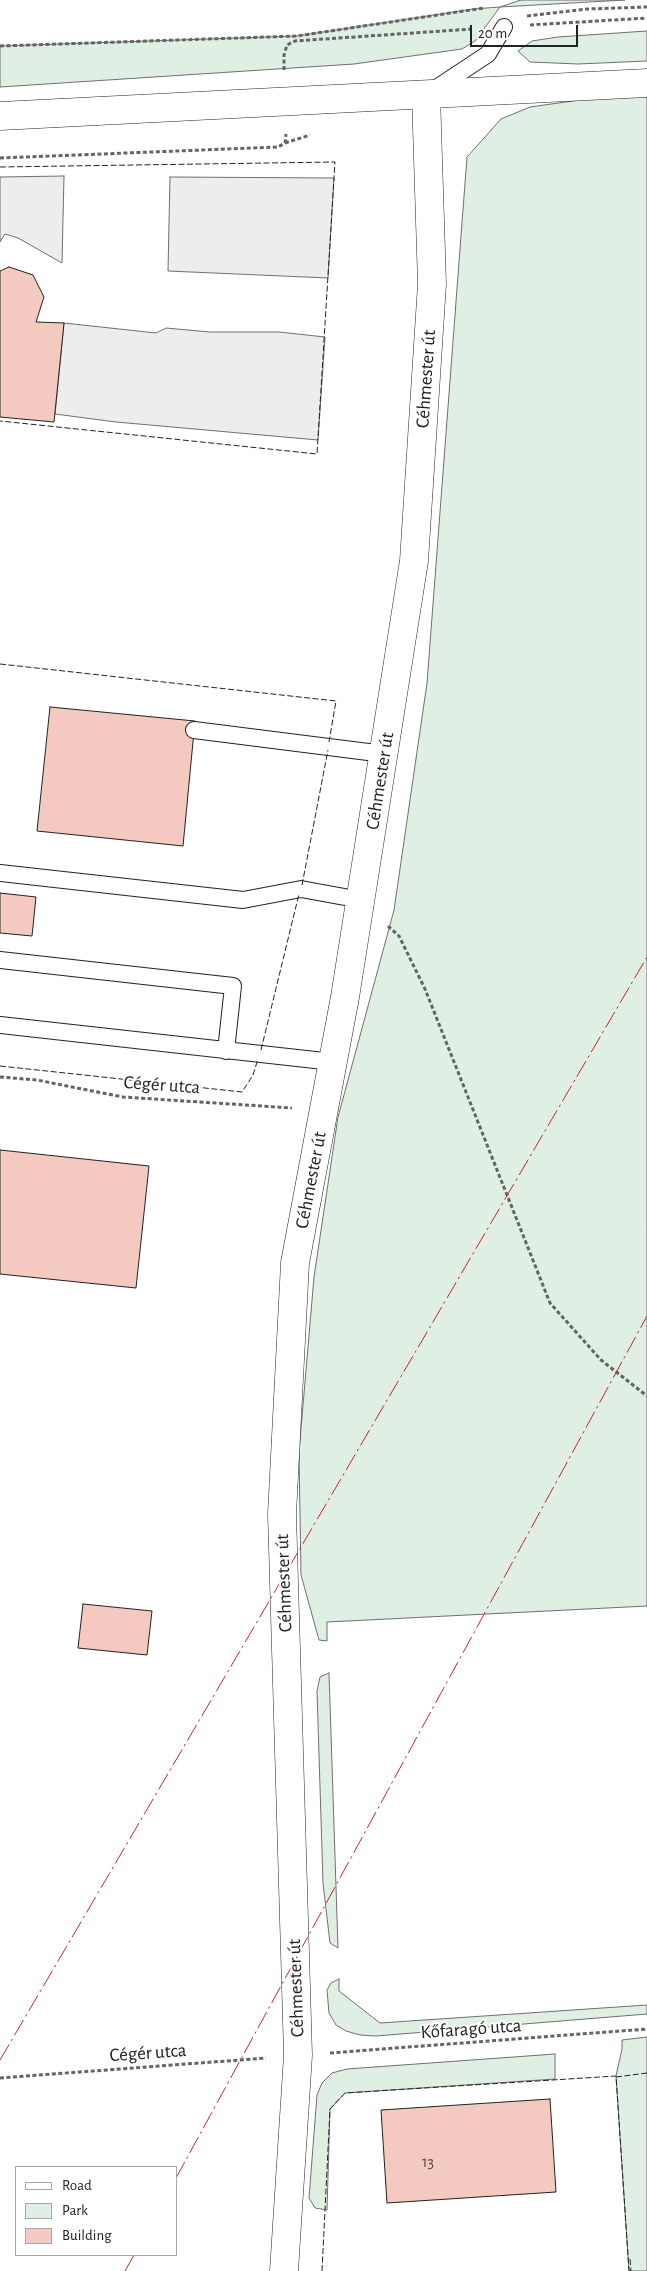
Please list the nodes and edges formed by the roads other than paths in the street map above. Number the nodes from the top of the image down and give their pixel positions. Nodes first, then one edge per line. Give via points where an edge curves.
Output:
1 (506, 25) road end
2 (647, 83) edge
3 (426, 95) junction
4 (0, 116) edge
5 (194, 730) dead end
6 (384, 754) junction
7 (0, 873) edge
8 (361, 900) junction
9 (0, 960) edge
10 (0, 1025) edge
11 (226, 1051) junction
12 (333, 1062) junction
13 (284, 2271) edge

1 - 3 lane via 488,54
2 - 3 street
3 - 4 street
3 - 6 street, Céhmester út via 432,284 414,561
5 - 6 lane
6 - 8 street, Céhmester út
7 - 8 lane via 243,900 301,889
8 - 12 street, Céhmester út
9 - 11 lane via 233,986
10 - 11 lane
11 - 12 lane
12 - 13 street, Céhmester út via 295,1263 282,1514 298,2056

